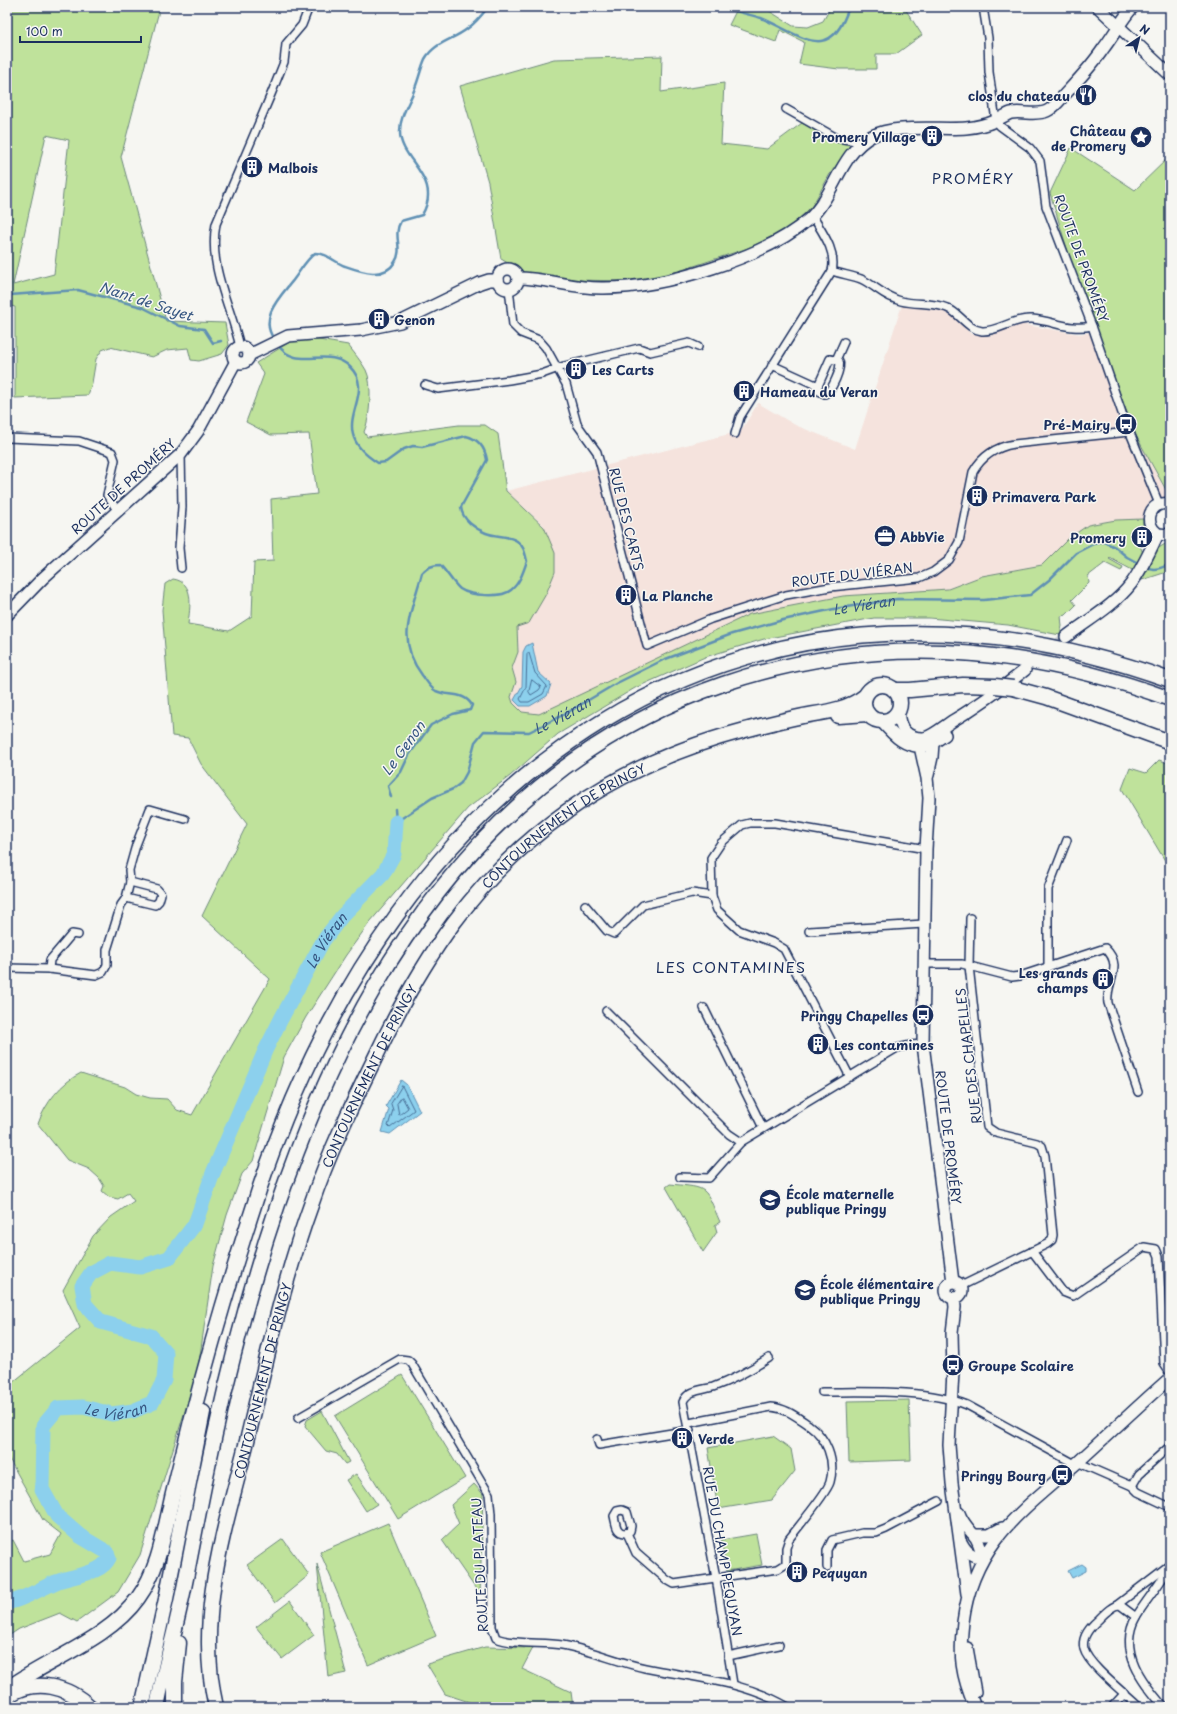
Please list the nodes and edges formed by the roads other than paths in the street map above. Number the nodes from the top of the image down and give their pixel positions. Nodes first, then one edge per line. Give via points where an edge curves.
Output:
1 (309, 7) edge
2 (984, 7) edge
3 (1098, 7) edge
4 (1132, 7) edge
5 (1118, 26) junction
6 (1170, 75) edge
7 (786, 109) dead end
8 (996, 121) junction
9 (862, 142) junction
10 (812, 216) junction
11 (832, 271) junction
12 (518, 278) junction
13 (498, 280) junction
14 (509, 288) junction
15 (1092, 326) junction
16 (844, 342) dead end
17 (698, 346) dead end
18 (240, 347) junction
19 (249, 354) junction
20 (836, 360) junction
21 (236, 362) junction
22 (772, 365) junction
23 (557, 368) junction
24 (425, 385) dead end
25 (818, 386) junction
26 (1130, 432) junction
27 (735, 434) dead end
28 (7, 438) edge
29 (181, 454) junction
30 (1164, 504) edge
31 (117, 510) junction
32 (1158, 534) junction
33 (1170, 535) edge
34 (181, 568) dead end
35 (7, 615) edge
36 (1066, 637) tunnel mouth
37 (647, 646) joint
38 (1025, 670) tunnel mouth
39 (1170, 680) edge
40 (952, 686) junction
41 (894, 690) junction
42 (865, 696) junction
43 (1170, 699) edge
44 (898, 710) junction
45 (868, 714) junction
46 (881, 720) junction
47 (926, 742) junction
48 (1170, 742) edge
49 (185, 819) dead end
50 (1067, 840) dead end
51 (926, 849) junction
52 (130, 882) junction
53 (712, 896) junction
54 (126, 898) junction
55 (585, 905) dead end
56 (970, 918) dead end
57 (924, 924) junction
58 (809, 931) dead end
59 (78, 936) dead end
60 (924, 964) junction
61 (969, 966) junction
62 (1048, 967) junction
63 (7, 968) edge
64 (49, 970) junction
65 (704, 1008) dead end
66 (606, 1011) dead end
67 (923, 1044) junction
68 (850, 1077) junction
69 (1138, 1092) dead end
70 (763, 1128) junction
71 (741, 1142) junction
72 (680, 1177) dead end
73 (1032, 1251) junction
74 (234, 1273) junction
75 (957, 1284) junction
76 (770, 1358) dead end
77 (1170, 1373) edge
78 (1170, 1378) edge
79 (822, 1392) dead end
80 (950, 1400) junction
81 (298, 1418) dead end
82 (689, 1427) junction
83 (597, 1439) dead end
84 (1170, 1446) edge
85 (1076, 1463) junction
86 (952, 1483) junction
87 (1132, 1486) junction
88 (939, 1502) dead end
89 (1170, 1507) edge
90 (1008, 1524) junction
91 (627, 1533) dead end
92 (974, 1535) junction
93 (959, 1538) junction
94 (983, 1558) junction
95 (1170, 1565) edge
96 (827, 1567) dead end
97 (716, 1578) junction
98 (184, 1587) junction
99 (967, 1594) junction
100 (1118, 1605) junction
101 (965, 1606) junction
102 (1136, 1617) junction
103 (779, 1645) dead end
104 (728, 1656) junction
105 (733, 1684) junction
106 (7, 1689) edge
107 (1125, 1693) junction
108 (7, 1697) edge
109 (90, 1707) edge
110 (142, 1707) edge
111 (157, 1707) edge
112 (174, 1707) edge
113 (216, 1707) edge
114 (224, 1707) edge
115 (788, 1707) edge
116 (975, 1707) edge
117 (982, 1707) edge
118 (1112, 1707) edge
119 (1139, 1707) edge
120 (1164, 1707) edge

1 - 18 street via 302,25 286,44 284,62 216,224 213,247 217,272
2 - 8 street
3 - 5 street
4 - 5 street
5 - 6 street
5 - 8 street via 1092,64 1054,106 1044,112 1011,113
7 - 9 street via 837,138
8 - 9 street via 966,128 882,132
8 - 15 street, ROUTE DE PROMÉRY via 1039,158 1046,206
9 - 10 street via 844,165
10 - 11 street via 832,252
10 - 12 street via 760,250 680,278 638,286 596,288
11 - 15 street via 862,280 882,294 900,301 946,308 980,330 992,330 1024,319 1074,328
11 - 22 street
12 - 13 street via 515,272 509,269 502,271
12 - 14 street via 516,284
13 - 14 street via 502,286
13 - 19 street via 480,283 391,325 282,338
14 - 23 street, RUE DES CARTS via 513,325 521,333 543,344
15 - 26 street, ROUTE DE PROMÉRY
16 - 20 street
17 - 23 street via 689,343 650,352 639,348
18 - 19 street via 246,349
18 - 21 street via 233,354
19 - 21 street via 248,360 244,363
20 - 25 street via 829,361
20 - 25 street via 840,366 828,393 819,392
21 - 29 street, ROUTE DE PROMÉRY via 198,432
22 - 25 street
22 - 27 street via 740,417
23 - 24 street via 542,374 509,380 438,389
23 - 37 street, RUE DES CARTS via 567,388 577,424 594,446 599,458
26 - 30 street, ROUTE DE PROMÉRY
26 - 37 street, ROUTE DU VIÉRAN via 1014,444 999,447 988,454 973,472 957,548 945,563 933,572 919,578 830,587 786,595 711,619
28 - 31 street via 79,442 112,452 115,460 107,495
29 - 31 street, ROUTE DE PROMÉRY
29 - 34 street
30 - 32 street via 1154,507 1149,516 1150,527
31 - 35 street, ROUTE DE PROMÉRY
32 - 33 street
32 - 36 street via 1132,583 1116,599
38 - 47 street
39 - 74 highway via 1115,662 1015,640 939,633 875,634 782,648 719,666 658,691 600,722 548,757 480,816 433,867 373,950 336,1012 302,1080 261,1184
40 - 41 highway, CONTOURNEMENT DE PRINGY
40 - 44 highway, CONTOURNEMENT DE PRINGY via 914,698
40 - 48 highway, CONTOURNEMENT DE PRINGY, bridge via 1013,688 1054,699
41 - 42 highway, CONTOURNEMENT DE PRINGY via 888,686 878,686
41 - 44 highway via 899,697
42 - 45 highway via 864,706
42 - 113 highway, CONTOURNEMENT DE PRINGY via 845,707 709,740 656,761 606,786 550,824 506,862 466,906 434,949 397,1013 336,1142 311,1205 284,1290 224,1534 211,1598 208,1646
43 - 98 highway via 1076,670 992,655 959,651 895,651 829,657 740,678 647,716 554,774 506,816 458,866 418,918 368,998 322,1088 283,1191 242,1322 214,1435
44 - 46 highway, CONTOURNEMENT DE PRINGY via 891,718
44 - 47 street via 900,726 905,732
45 - 46 highway, CONTOURNEMENT DE PRINGY
45 - 114 highway, CONTOURNEMENT DE PRINGY via 842,715 736,739 684,756 621,785 566,820 516,862 476,904 437,956 402,1018 350,1125 321,1197 293,1283 218,1593 215,1658
46 - 47 street via 901,741 913,746
47 - 51 street, ROUTE DE PROMÉRY via 929,798
49 - 52 street via 150,809 129,870
50 - 62 street via 1048,889
51 - 53 street via 775,823 750,823 737,828 715,850 712,858
51 - 57 street, ROUTE DE PROMÉRY
52 - 54 street
52 - 54 street via 157,889 161,894 155,905
53 - 55 street via 692,893 643,905 614,934 607,931
53 - 68 street via 717,910 739,930 784,948
54 - 64 street via 121,905 108,950 107,965 103,972 96,975
56 - 61 street, RUE DES CHAPELLES
57 - 58 street
57 - 60 street, ROUTE DE PROMÉRY
59 - 64 street via 72,934 50,960
60 - 61 street
60 - 67 street, ROUTE DE PROMÉRY
61 - 62 street via 1012,977 1027,975
61 - 73 street, RUE DES CHAPELLES via 987,1127 996,1133 1037,1143 1044,1150 1053,1235 1047,1244
62 - 69 street via 1105,948 1110,953 1114,959 1114,969 1108,990 1108,1003
63 - 64 street
65 - 70 street
66 - 71 street via 729,1134
67 - 68 street via 897,1048
67 - 75 street, ROUTE DE PROMÉRY
68 - 70 street via 791,1114
70 - 71 street
71 - 72 street via 709,1178
73 - 75 street, RUE DES CHAPELLES
73 - 77 street via 1063,1292 1073,1296 1144,1247 1156,1248 1159,1256 1164,1364
74 - 106 highway via 200,1384 164,1537 146,1586 130,1608 113,1623
74 - 110 highway
75 - 80 street via 961,1294 954,1298
76 - 82 street, RUE DU CHAMP PEQUYAN via 720,1384 696,1391 685,1398
78 - 85 street
79 - 80 street via 924,1395
80 - 85 street via 967,1405
80 - 86 street via 948,1445
81 - 105 street, ROUTE DU PLATEAU via 400,1359 408,1360 489,1494 492,1628 496,1638 561,1645 590,1651 643,1668
82 - 83 street via 598,1445
82 - 97 street, RUE DU CHAMP PEQUYAN
82 - 97 street via 778,1408 791,1413 816,1430 825,1441 830,1454 830,1481 789,1539 786,1564 778,1569
84 - 87 street via 1139,1474
85 - 87 street
85 - 90 street
86 - 92 street via 961,1519
86 - 93 street
87 - 89 street via 1138,1492
88 - 96 street via 876,1533 862,1533 832,1540 827,1550
90 - 92 street via 989,1534
90 - 94 street
91 - 97 street via 636,1553 671,1582 682,1584
92 - 94 street
93 - 94 street via 965,1550 972,1556
93 - 99 street
94 - 99 street
95 - 100 street
95 - 102 street via 1159,1586
97 - 104 street, RUE DU CHAMP PEQUYAN
98 - 111 highway
98 - 112 highway
99 - 101 street
100 - 102 street
100 - 107 street via 1097,1620 1086,1634 1083,1649 1092,1664
101 - 116 street via 960,1649 963,1675
101 - 117 street via 966,1646 974,1688
102 - 120 street via 1129,1642 1134,1667 1141,1680
103 - 104 street
104 - 105 street, RUE DU CHAMP PEQUYAN
105 - 115 street, ROUTE DU PLATEAU via 764,1694
107 - 118 street
107 - 119 street
108 - 109 highway via 26,1688 52,1686 76,1695

